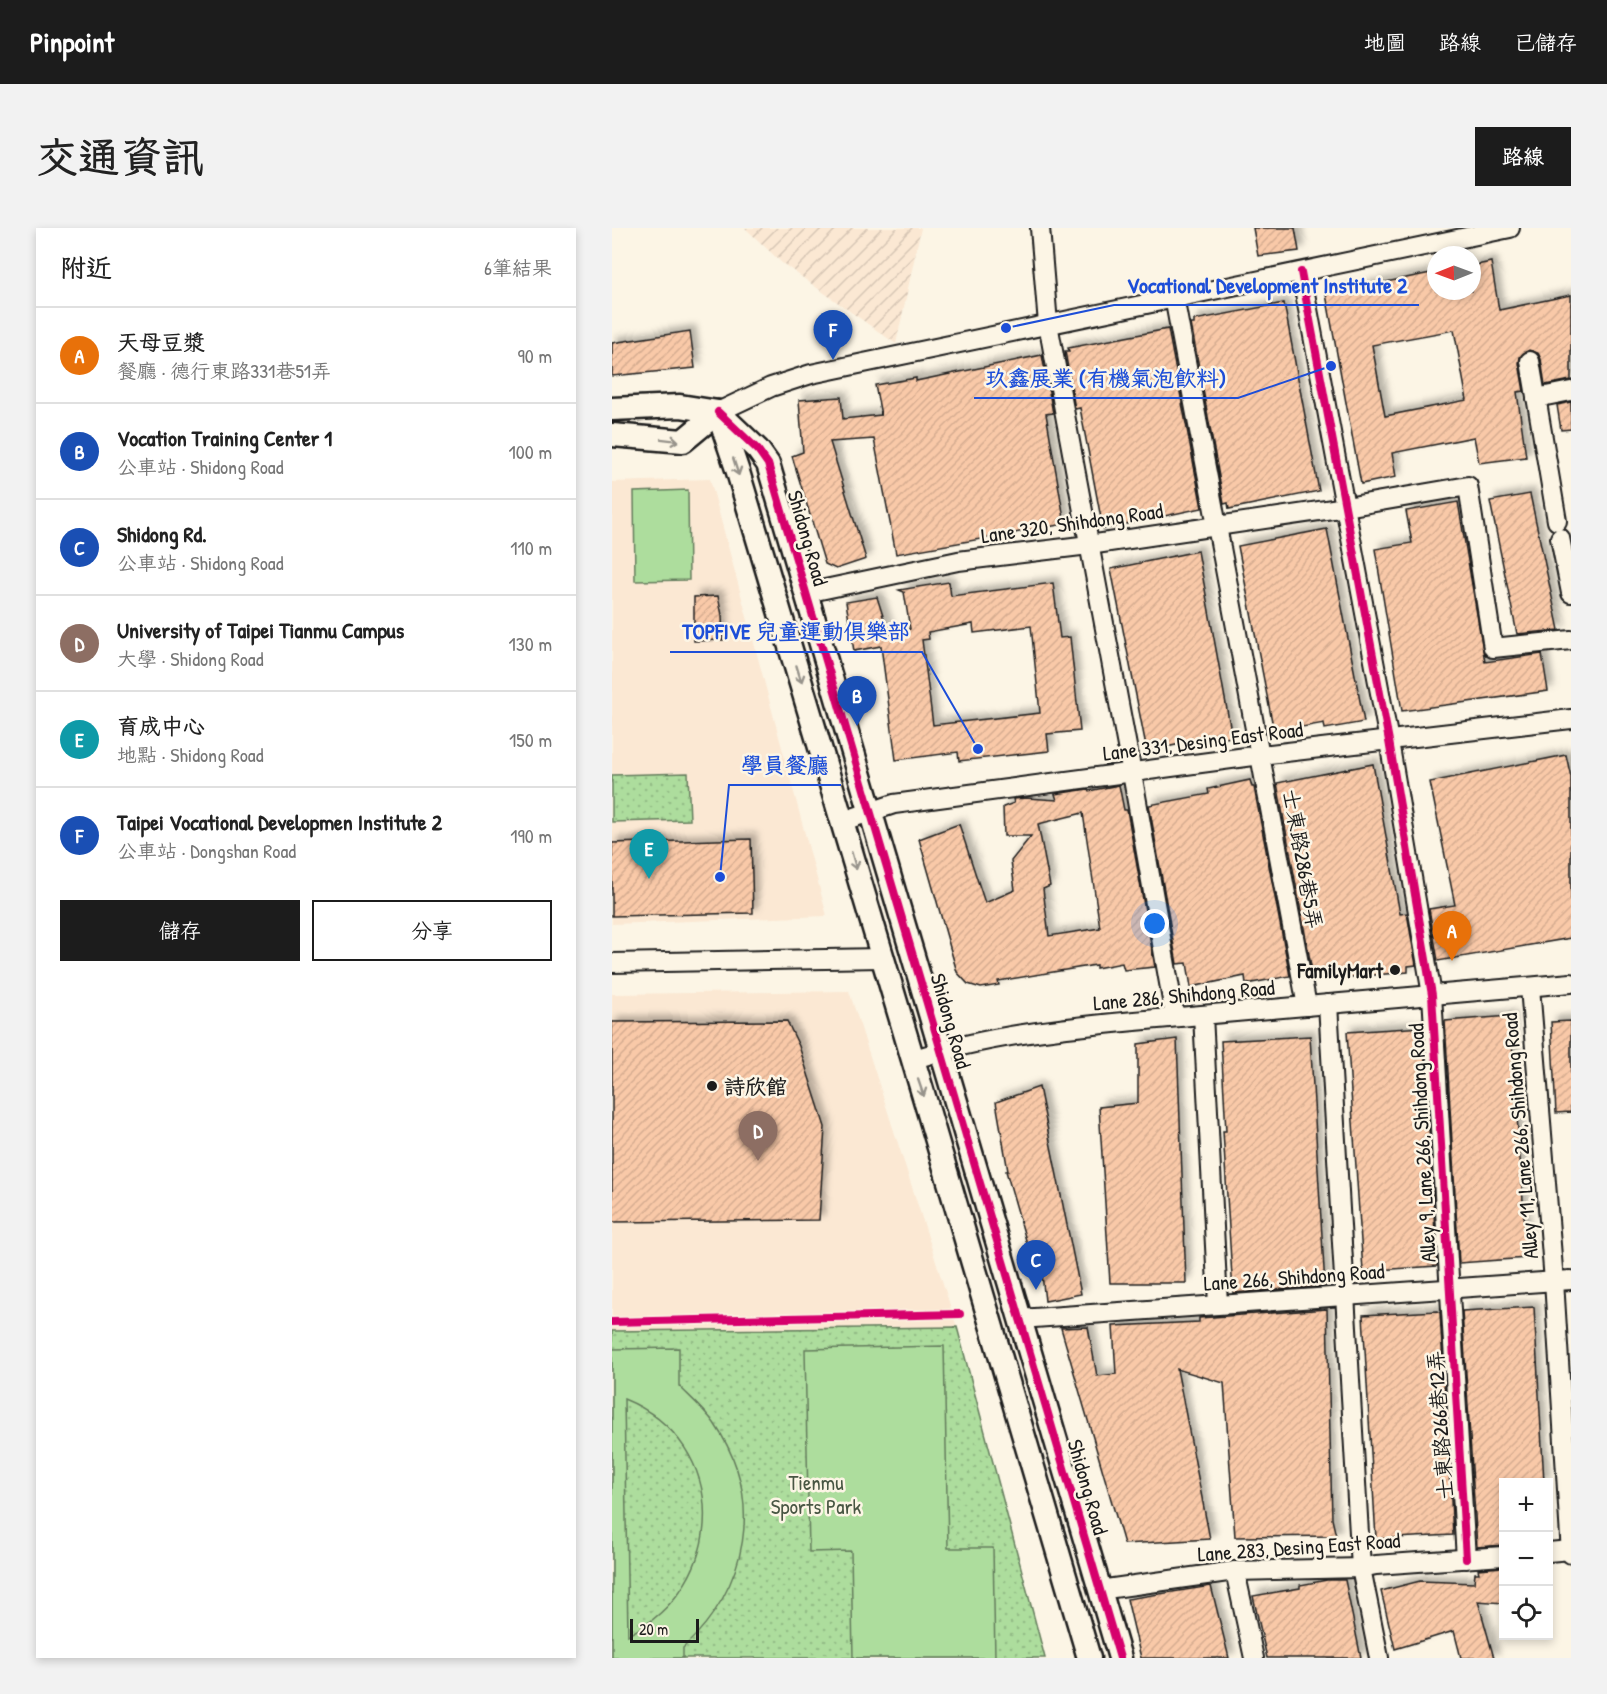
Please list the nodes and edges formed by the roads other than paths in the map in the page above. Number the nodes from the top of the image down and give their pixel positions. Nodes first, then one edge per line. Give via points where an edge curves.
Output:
1 (1040, 228) edge
2 (1510, 228) edge
3 (1301, 272) junction
4 (1174, 297) junction
5 (1048, 324) junction
6 (1530, 361) dead end
7 (1571, 391) edge
8 (1536, 398) junction
9 (612, 409) edge
10 (718, 412) junction
11 (612, 435) edge
12 (1346, 507) junction
13 (1217, 525) junction
14 (1089, 545) junction
15 (1568, 565) edge
16 (806, 592) junction
17 (1571, 593) edge
18 (1571, 640) edge
19 (1571, 719) edge
20 (1389, 741) junction
21 (1261, 755) junction
22 (1132, 773) junction
23 (872, 811) junction
24 (843, 821) junction
25 (882, 958) junction
26 (612, 963) edge
27 (1571, 983) edge
28 (1530, 987) junction
29 (1432, 995) junction
30 (1328, 1004) junction
31 (1307, 1006) junction
32 (1203, 1015) junction
33 (1175, 1017) junction
34 (941, 1051) junction
35 (912, 1060) junction
36 (1563, 1280) edge
37 (1449, 1289) junction
38 (1345, 1297) junction
39 (1218, 1304) junction
40 (1020, 1319) junction
41 (1553, 1552) edge
42 (1571, 1552) edge
43 (1499, 1556) edge
44 (1466, 1559) junction
45 (1360, 1568) junction
46 (1235, 1571) junction
47 (1099, 1590) junction
48 (1089, 1658) edge
49 (1120, 1658) edge
50 (1254, 1658) edge
51 (1379, 1658) edge

1 - 5 street
2 - 3 street
3 - 4 street
3 - 12 street, Alley 9, Lane 266, Shihdong Road
4 - 5 street
4 - 13 street, 士東路286巷5弄
5 - 10 street via 812,374 771,387
5 - 14 street
6 - 8 street
7 - 8 street
8 - 15 street
9 - 10 street via 680,406
11 -> 10 street via 683,441
10 - 16 street, Shidong Road via 768,464
10 -> 24 street
12 - 13 street, Lane 320, Shihdong Road
12 - 18 street, Lane 320, Shihdong Road via 1468,486 1494,648
12 - 20 street, Alley 9, Lane 266, Shihdong Road
13 - 14 street, Lane 320, Shihdong Road
13 - 21 street, 士東路286巷5弄
14 - 16 street, Lane 320, Shihdong Road via 957,561
14 - 22 street
15 - 17 street
16 - 23 street, Shidong Road
19 - 20 street, Lane 331, Desing East Road
20 - 21 street, Lane 331, Desing East Road
20 - 29 street, Alley 9, Lane 266, Shihdong Road
21 - 22 street, Lane 331, Desing East Road
21 - 31 street, 士東路286巷5弄
22 - 23 street, Lane 331, Desing East Road via 894,804
22 - 33 street
23 - 24 street, Lane 331, Desing East Road
23 - 34 street, Shidong Road
24 -> 25 street
25 - 26 street
25 - 35 street
27 - 28 street, Lane 286, Shihdong Road
28 - 29 street, Lane 286, Shihdong Road
28 - 36 street, Alley 11, Lane 266, Shihdong Road
29 - 30 street, Lane 286, Shihdong Road
29 - 37 street, Alley 9, Lane 266, Shihdong Road
30 - 31 street, Lane 286, Shihdong Road
30 - 38 street
31 - 32 street, Lane 286, Shihdong Road
32 - 33 street, Lane 286, Shihdong Road
32 - 39 street
33 - 34 street, Lane 286, Shihdong Road via 1011,1034
34 - 35 street, Lane 286, Shihdong Road
34 - 40 street, Shidong Road
35 -> 48 street
36 - 37 street, Lane 266, Shihdong Road
36 - 42 street, Alley 11, Lane 266, Shihdong Road
37 - 38 street, Lane 266, Shihdong Road
37 - 44 street, 士東路266巷12弄
38 - 39 street, Lane 266, Shihdong Road
38 - 45 street
39 - 40 street, Lane 266, Shihdong Road
40 - 47 street, Shidong Road
41 - 42 street
43 - 44 street, Lane 283, Desing East Road
44 - 45 street, Lane 283, Desing East Road
45 - 46 street, Lane 283, Desing East Road
45 - 51 street
46 - 47 street, Lane 283, Desing East Road
46 - 50 street
47 - 49 street, Shidong Road

